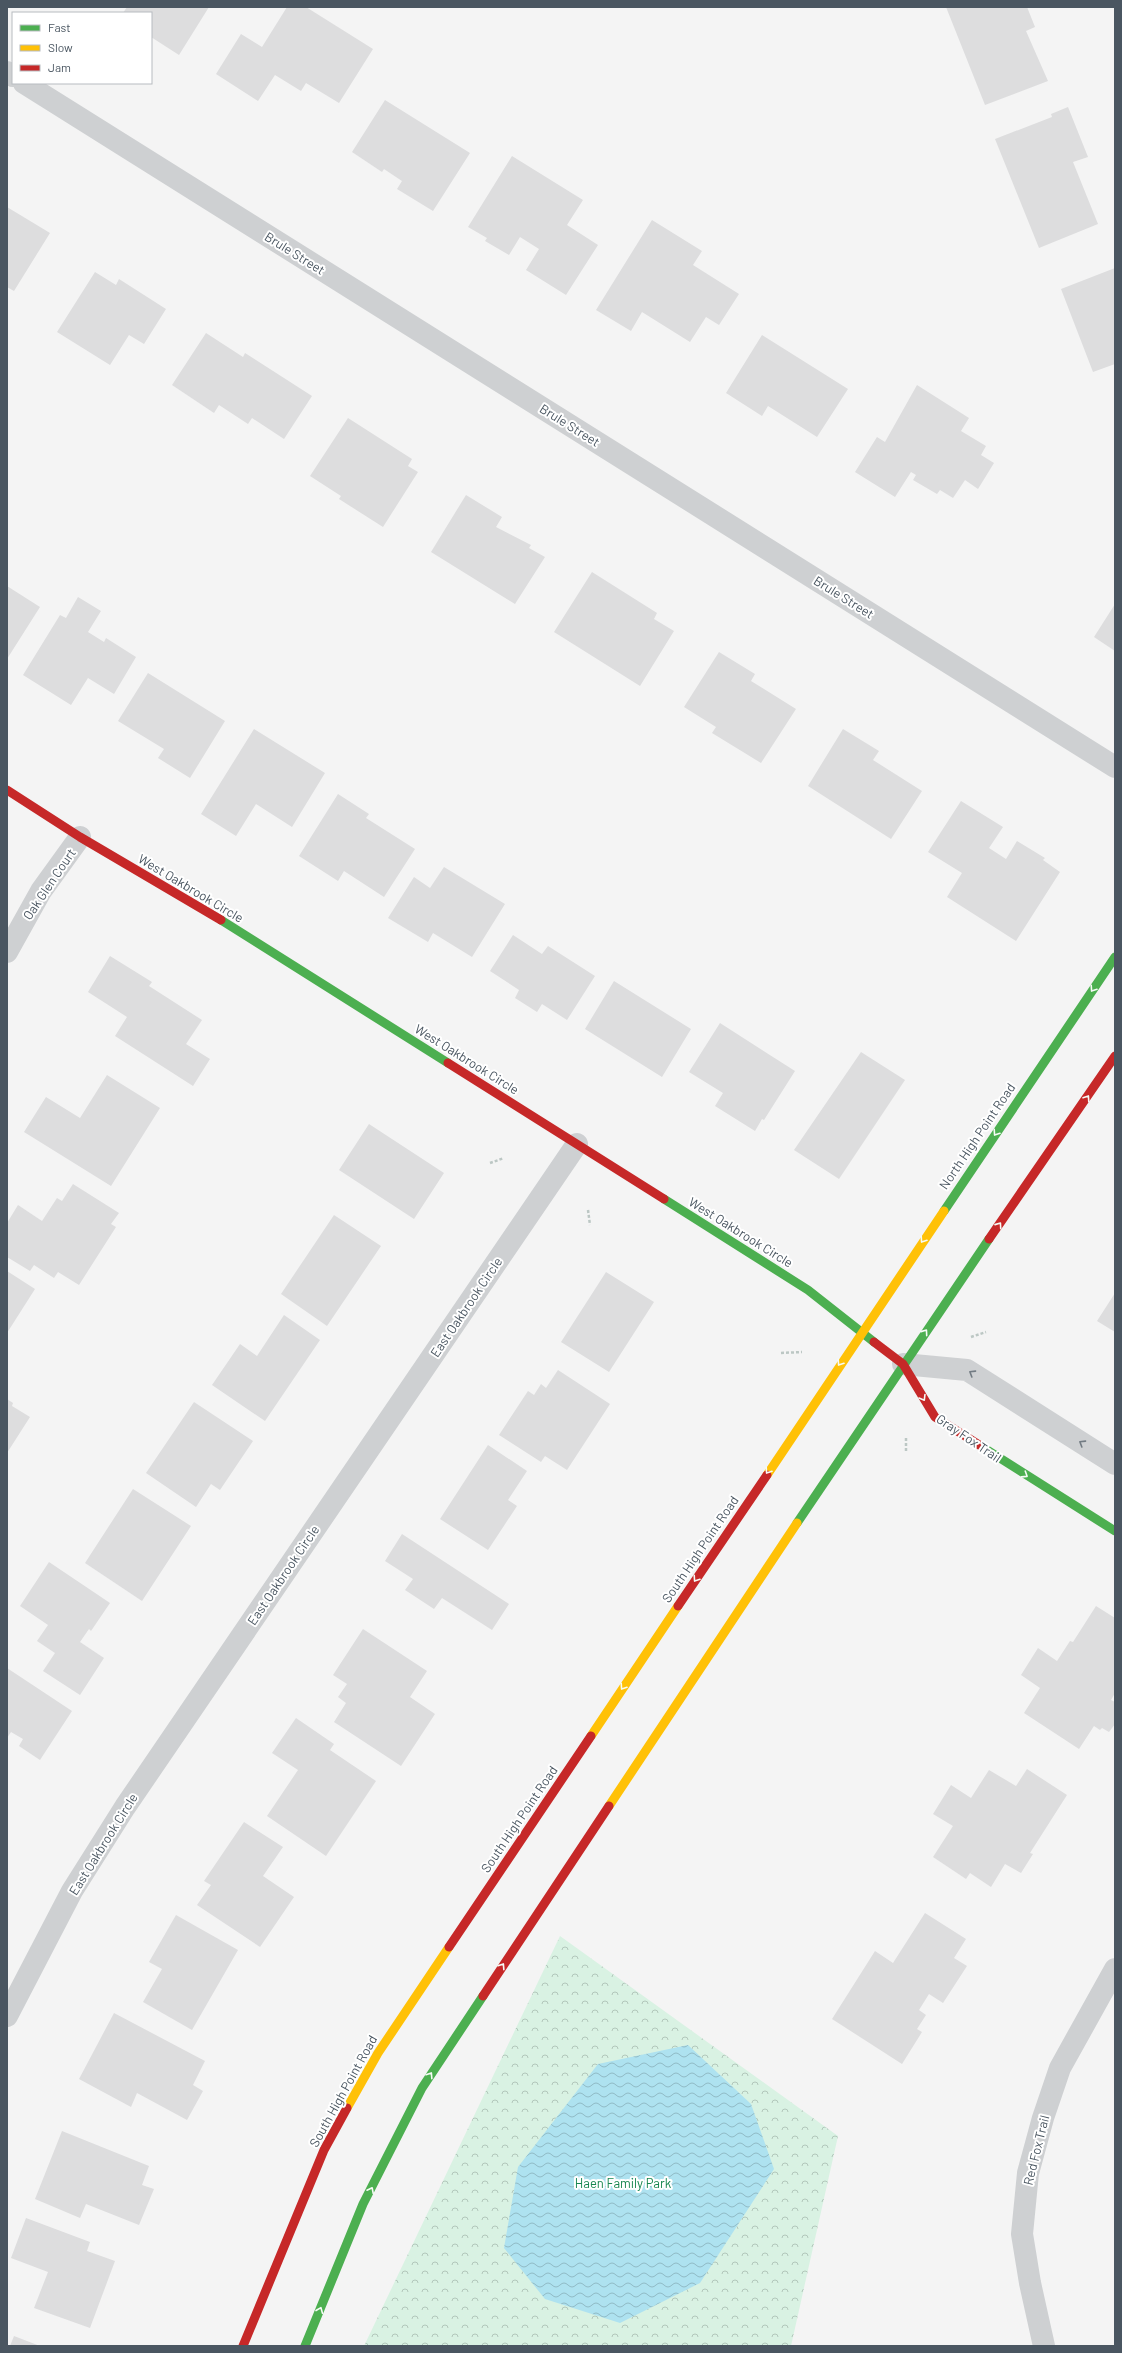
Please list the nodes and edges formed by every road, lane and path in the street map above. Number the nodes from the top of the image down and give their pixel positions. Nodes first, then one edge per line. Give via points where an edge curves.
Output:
1 (26, 84) edge
2 (1115, 768) edge
3 (7, 790) edge
4 (80, 837) junction
5 (7, 952) edge
6 (1115, 957) edge
7 (1115, 1056) edge
8 (577, 1144) junction
9 (504, 1158) dead end
10 (490, 1163) dead end
11 (588, 1210) dead end
12 (590, 1225) dead end
13 (862, 1330) junction
14 (986, 1332) dead end
15 (972, 1337) dead end
16 (802, 1352) dead end
17 (780, 1353) dead end
18 (903, 1364) junction
19 (906, 1438) dead end
20 (906, 1452) dead end
21 (1115, 1464) edge
22 (1115, 1531) edge
23 (1115, 1969) edge
24 (7, 2016) edge
25 (243, 2346) edge
26 (305, 2346) edge
27 (1044, 2346) edge

1 - 2 street, Brule Street
3 - 4 street, West Oakbrook Circle
4 - 5 street, Oak Glen Court via 41,891
4 - 8 street, West Oakbrook Circle via 200,907
6 -> 13 street, North High Point Road
18 -> 7 street
8 - 13 street, West Oakbrook Circle via 808,1290
8 - 24 street, East Oakbrook Circle via 125,1807 72,1891
9 - 10 path
11 - 12 path
13 - 18 street, West Oakbrook Circle
13 -> 25 street, South High Point Road via 378,2053 324,2150
14 - 15 path
16 - 17 path
21 -> 18 street via 967,1370
18 -> 22 street, Gray Fox Trail via 936,1417
26 -> 18 street via 363,2204 422,2088
19 - 20 path
23 - 27 street, Red Fox Trail via 1060,2068 1028,2173 1022,2234

